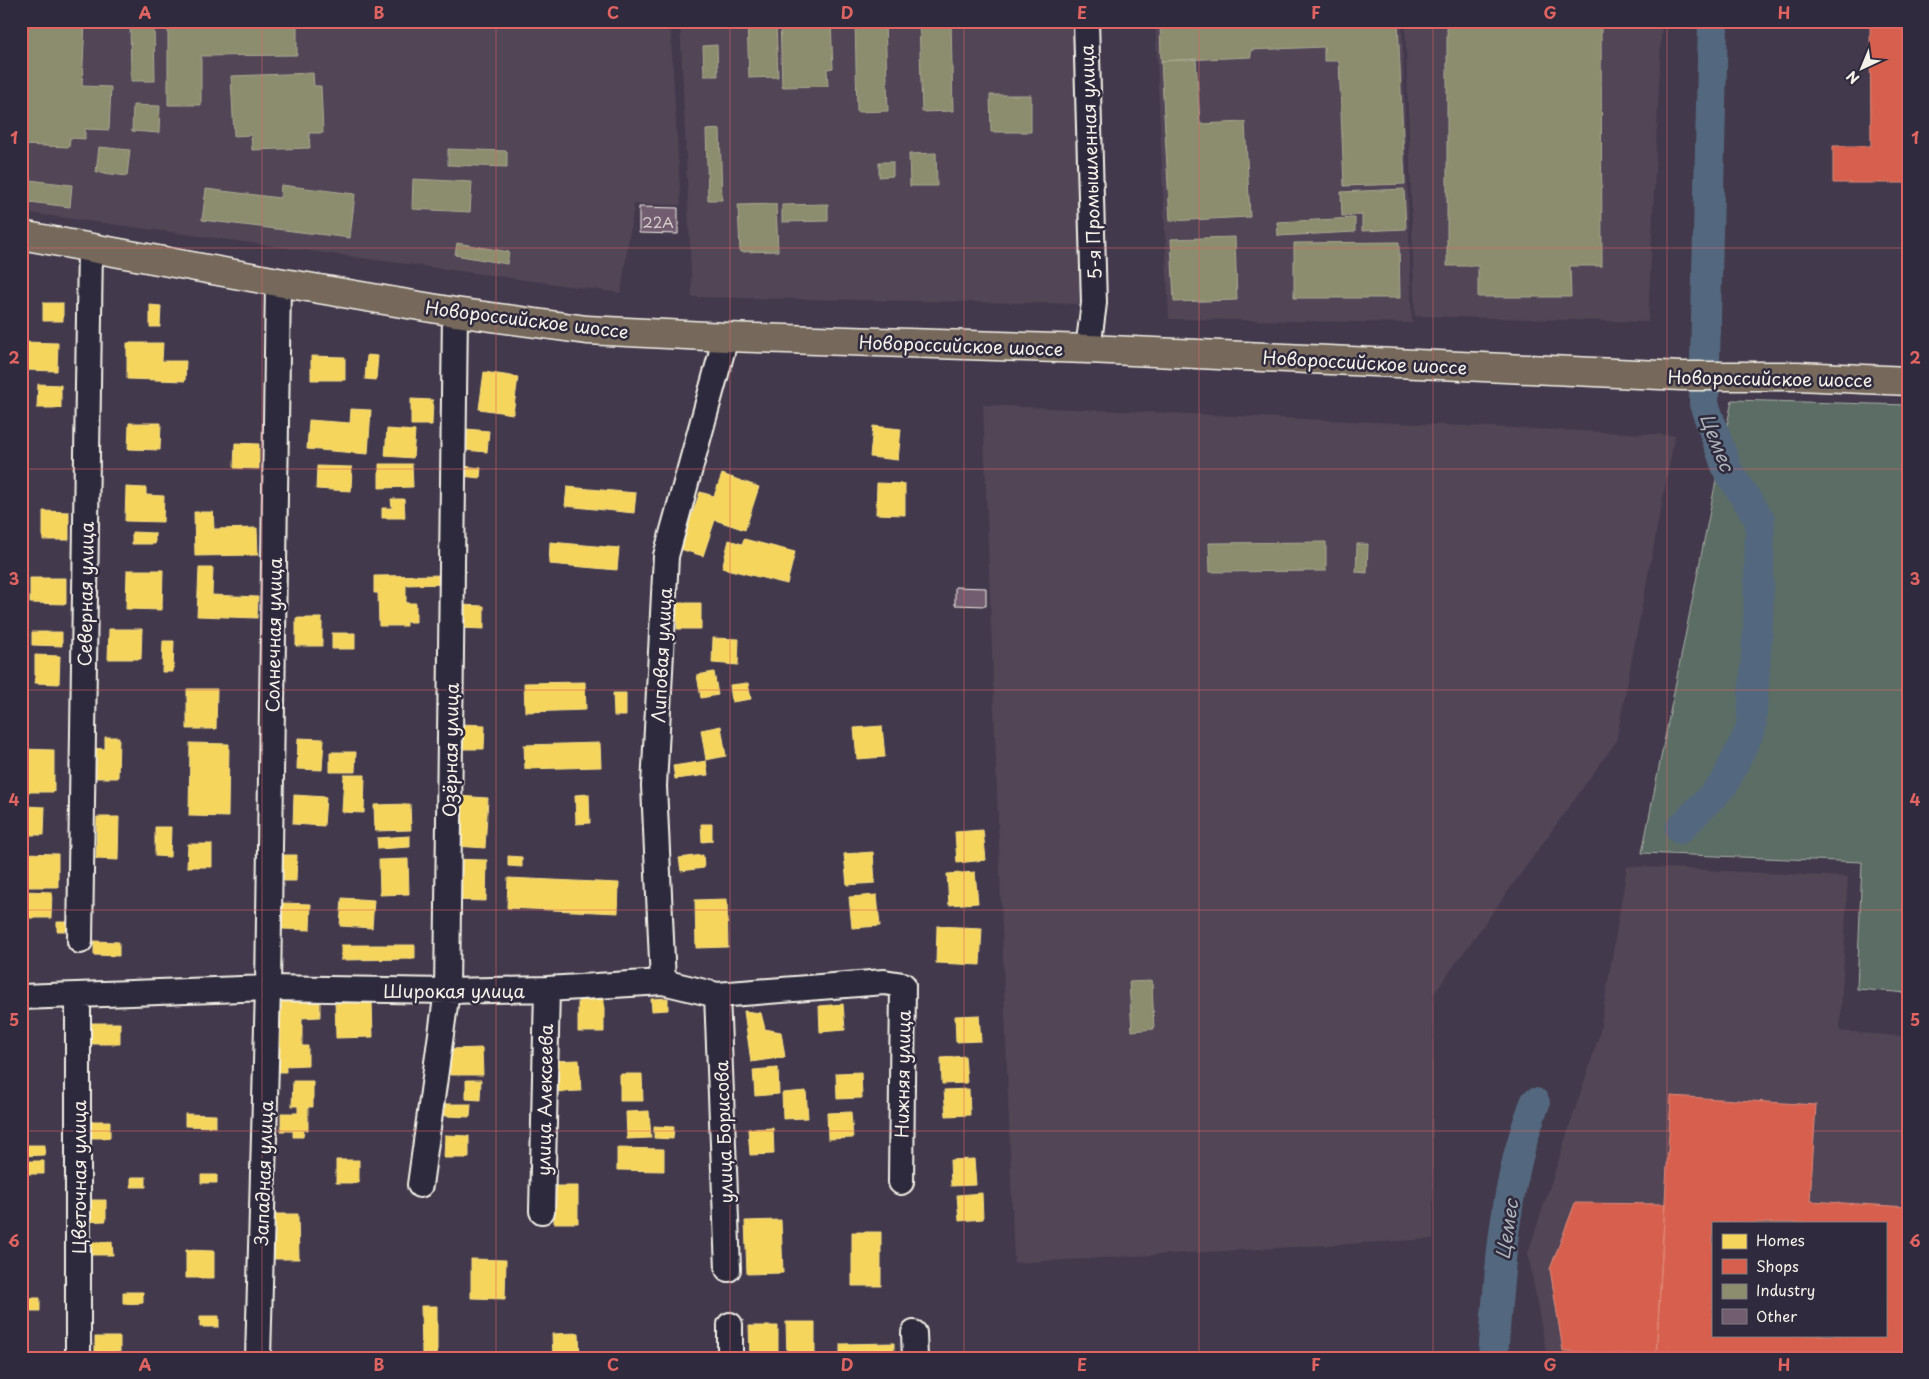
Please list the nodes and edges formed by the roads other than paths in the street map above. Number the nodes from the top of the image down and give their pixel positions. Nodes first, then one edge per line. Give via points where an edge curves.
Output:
1 (1086, 21) edge
2 (21, 235) edge
3 (90, 247) junction
4 (278, 282) junction
5 (455, 312) junction
6 (726, 337) junction
7 (1088, 349) junction
8 (1908, 381) edge
9 (80, 941) dead end
10 (663, 982) junction
11 (884, 982) joint
12 (268, 988) junction
13 (547, 989) junction
14 (447, 991) junction
15 (717, 995) junction
16 (78, 996) junction
17 (21, 997) edge
18 (901, 1182) dead end
19 (420, 1186) dead end
20 (542, 1211) dead end
21 (728, 1269) dead end
22 (730, 1325) dead end
23 (914, 1333) dead end
24 (78, 1358) edge
25 (258, 1358) edge
26 (730, 1358) edge
27 (914, 1358) edge

1 - 7 street, 5-я Промышленная улица via 1094,303
2 - 3 main road, Новороссийское шоссе
3 - 4 main road, Новороссийское шоссе
3 - 9 street, Северная улица
4 - 5 main road, Новороссийское шоссе
4 - 12 street, Солнечная улица
5 - 6 main road, Новороссийское шоссе via 588,330
5 - 14 street, Озёрная улица
6 - 7 main road, Новороссийское шоссе
6 - 10 street, Липовая улица via 666,556 654,786
7 - 8 main road, Новороссийское шоссе via 1682,376 1798,376
10 - 13 street, Широкая улица
10 - 15 street, Широкая улица
11 - 15 street, Широкая улица
11 - 18 street, Нижняя улица via 903,985
12 - 14 street, Широкая улица
12 - 16 street, Широкая улица
12 - 25 street, Западная улица
13 - 14 street, Широкая улица
13 - 20 street, улица Алексеева
14 - 19 street, Озёрная улица
15 - 21 street, улица Борисова
16 - 17 street, Широкая улица
16 - 24 street, Цветочная улица
22 - 26 street
23 - 27 street

